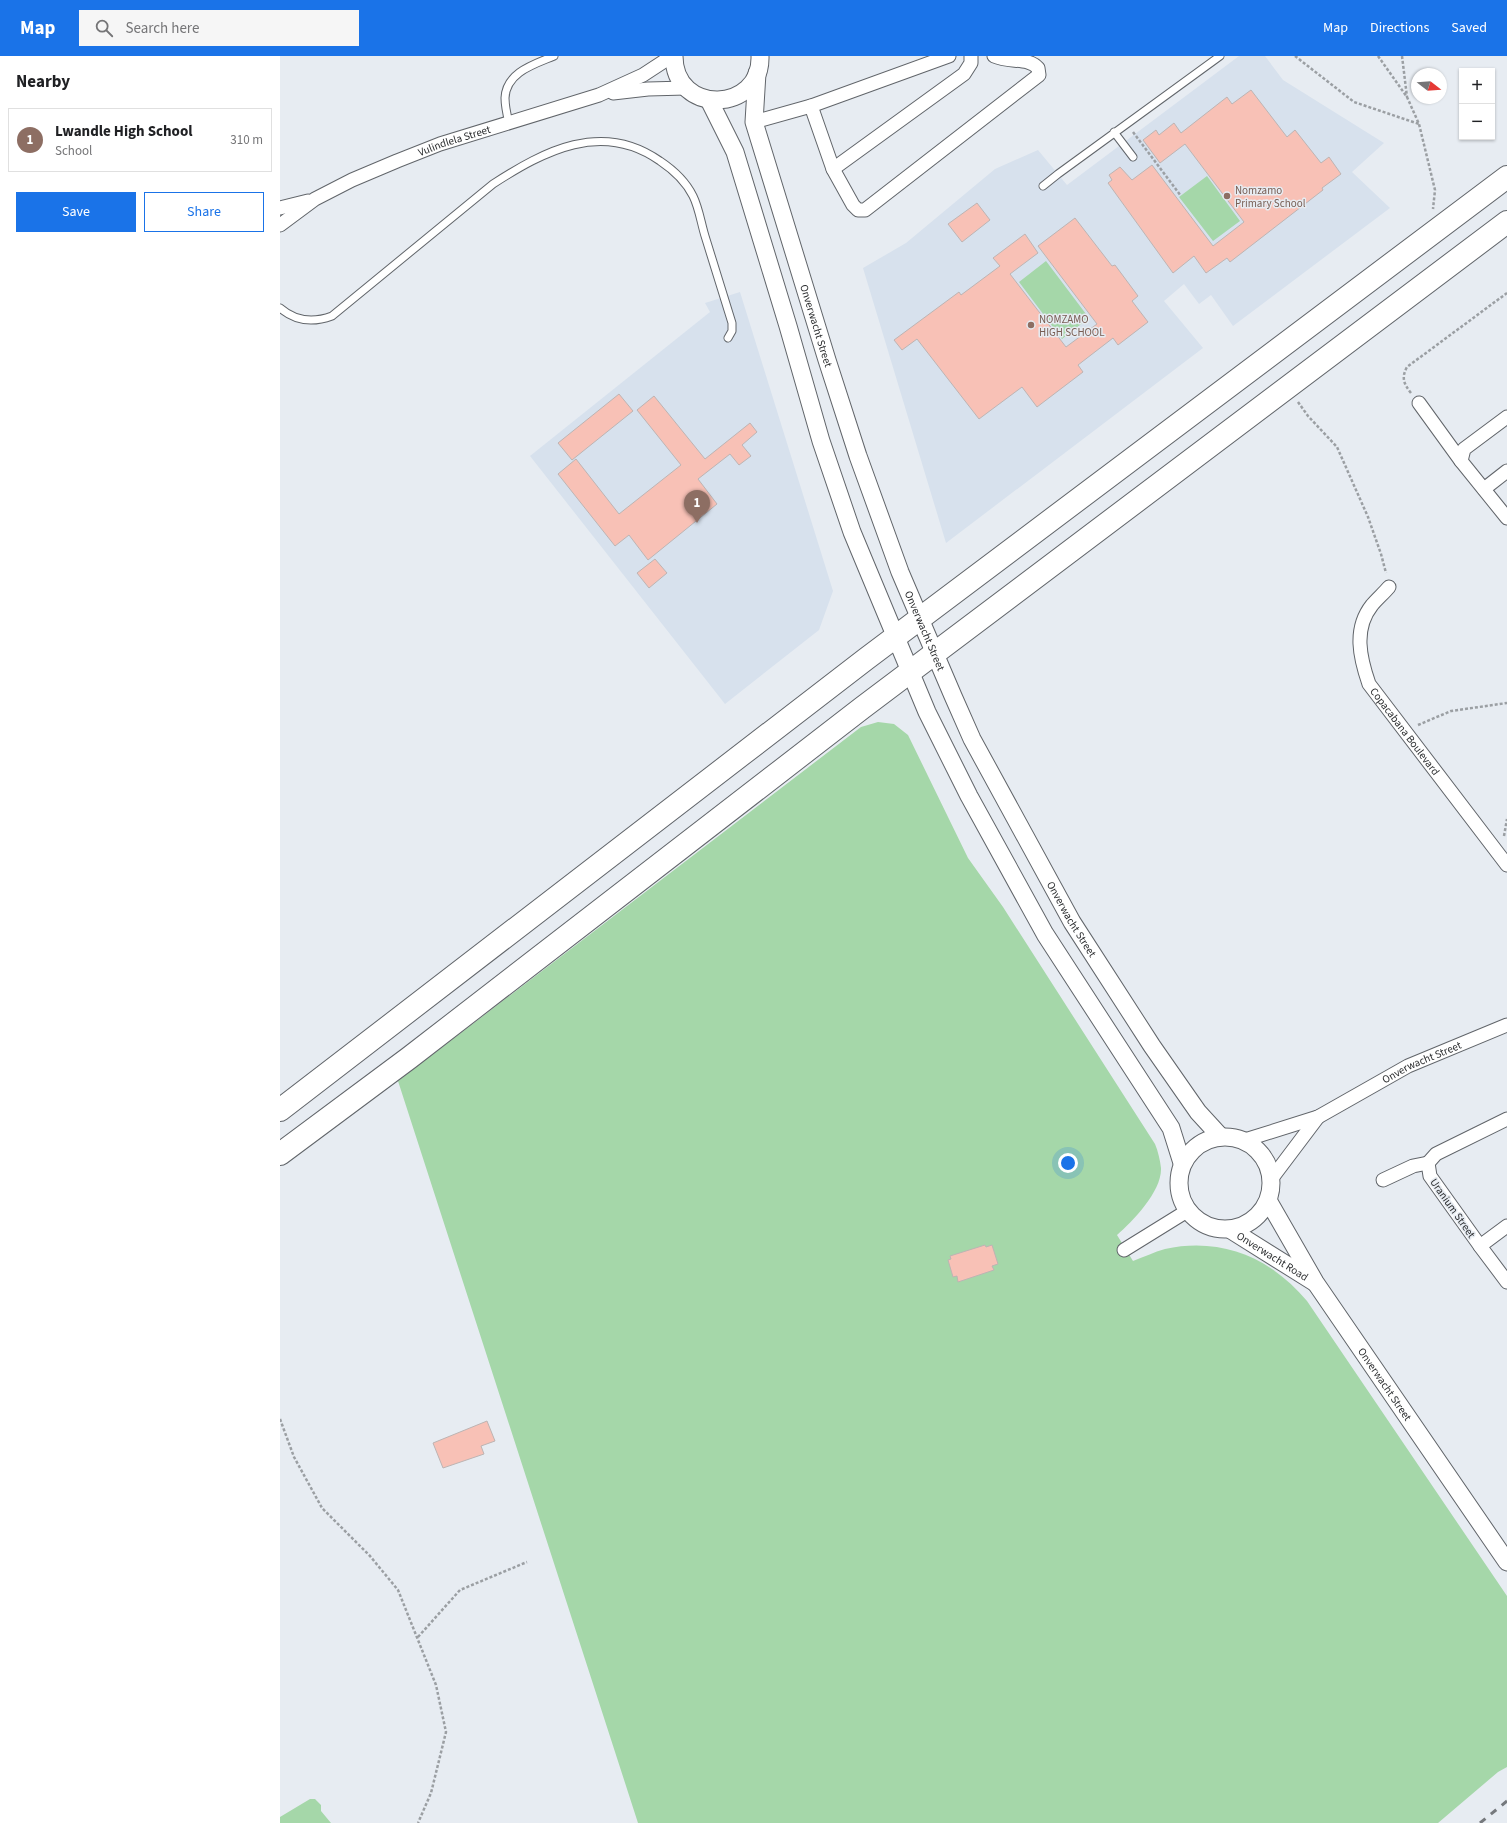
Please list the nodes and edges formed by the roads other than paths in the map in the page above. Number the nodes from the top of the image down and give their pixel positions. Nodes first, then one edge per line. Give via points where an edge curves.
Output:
1 (554, 56) edge
2 (672, 56) edge
3 (949, 56) edge
4 (971, 56) edge
5 (994, 56) edge
6 (1220, 56) edge
7 (762, 62) edge
8 (686, 88) junction
9 (599, 95) junction
10 (709, 100) junction
11 (811, 106) junction
12 (754, 122) junction
13 (509, 123) junction
14 (1114, 132) junction
15 (1133, 157) dead end
16 (833, 170) junction
17 (1507, 177) edge
18 (1043, 186) dead end
19 (315, 199) junction
20 (280, 208) edge
21 (1507, 222) edge
22 (280, 225) edge
23 (280, 308) edge
24 (728, 338) dead end
25 (1419, 403) road end
26 (1507, 417) edge
27 (1461, 460) junction
28 (1507, 472) edge
29 (1484, 489) junction
30 (1507, 518) edge
31 (1389, 587) road end
32 (920, 619) junction
33 (897, 637) junction
34 (935, 654) junction
35 (911, 673) junction
36 (1507, 865) edge
37 (1507, 1025) edge
38 (280, 1110) edge
39 (1318, 1117) junction
40 (1507, 1119) edge
41 (1220, 1136) junction
42 (1245, 1140) junction
43 (280, 1154) edge
44 (1182, 1163) junction
45 (1428, 1163) junction
46 (1272, 1178) junction
47 (1383, 1180) dead end
48 (1269, 1202) junction
49 (1187, 1211) junction
50 (1507, 1226) edge
51 (1231, 1230) junction
52 (1480, 1246) junction
53 (1124, 1250) dead end
54 (1315, 1282) junction
55 (1507, 1282) edge
56 (1507, 1562) edge

1 - 13 lane via 521,70 509,85 505,96
2 - 8 street via 676,73
2 - 9 street, Vulindlela Street via 643,75
3 - 11 street
4 - 16 street via 964,74
5 - 16 street via 1034,63 1039,75 865,210 858,210 853,205
6 - 14 lane
7 - 10 street via 752,83 743,92 721,101
7 - 12 street, Onverwacht Street
8 - 9 street, Vulindlela Street via 648,89
8 - 10 street via 697,96
9 - 13 street, Vulindlela Street
10 - 33 street via 735,152 821,441 852,532
11 - 12 street
11 - 16 street
12 - 32 street, Onverwacht Street via 772,187 858,456
13 - 19 street, Vulindlela Street via 440,144 352,180
14 - 15 lane
14 - 18 lane
17 - 32 highway
19 - 20 street, Vulindlela Street
19 - 22 street, Vulindlela Street
21 - 34 highway
23 - 24 lane via 290,316 306,321 332,316 493,184 516,169 557,148 601,141 630,146 656,158 677,174 693,196 732,323 732,331
25 - 27 street
26 - 27 street via 1464,449
27 - 29 street
28 - 29 street
29 - 30 street
31 - 36 street, Copacabana Boulevard via 1371,606 1362,624 1358,645 1368,684
32 - 33 highway
32 - 34 street, Onverwacht Street
33 - 35 street
33 - 38 highway
34 - 35 highway
34 - 41 street, Onverwacht Street via 972,739 1072,922 1152,1046 1198,1112
35 - 43 highway
35 - 44 street via 927,712 1001,855 1045,934 1171,1128
37 - 39 street, Onverwacht Street via 1408,1066
39 - 42 street, Onverwacht Street
39 - 46 street, Onverwacht Street
40 - 45 street, Uranium Street via 1436,1154
41 - 42 street
41 - 44 street via 1197,1145
42 - 46 street via 1264,1155
44 - 49 street via 1178,1188
45 - 47 street via 1413,1166
45 - 52 street, Uranium Street via 1430,1176
46 - 48 street
48 - 51 street via 1254,1221
48 - 54 street, Onverwacht Street
49 - 51 street via 1206,1227
49 - 53 street
50 - 52 street
51 - 54 street, Onverwacht Road
52 - 55 street, Uranium Street
54 - 56 street, Onverwacht Street

